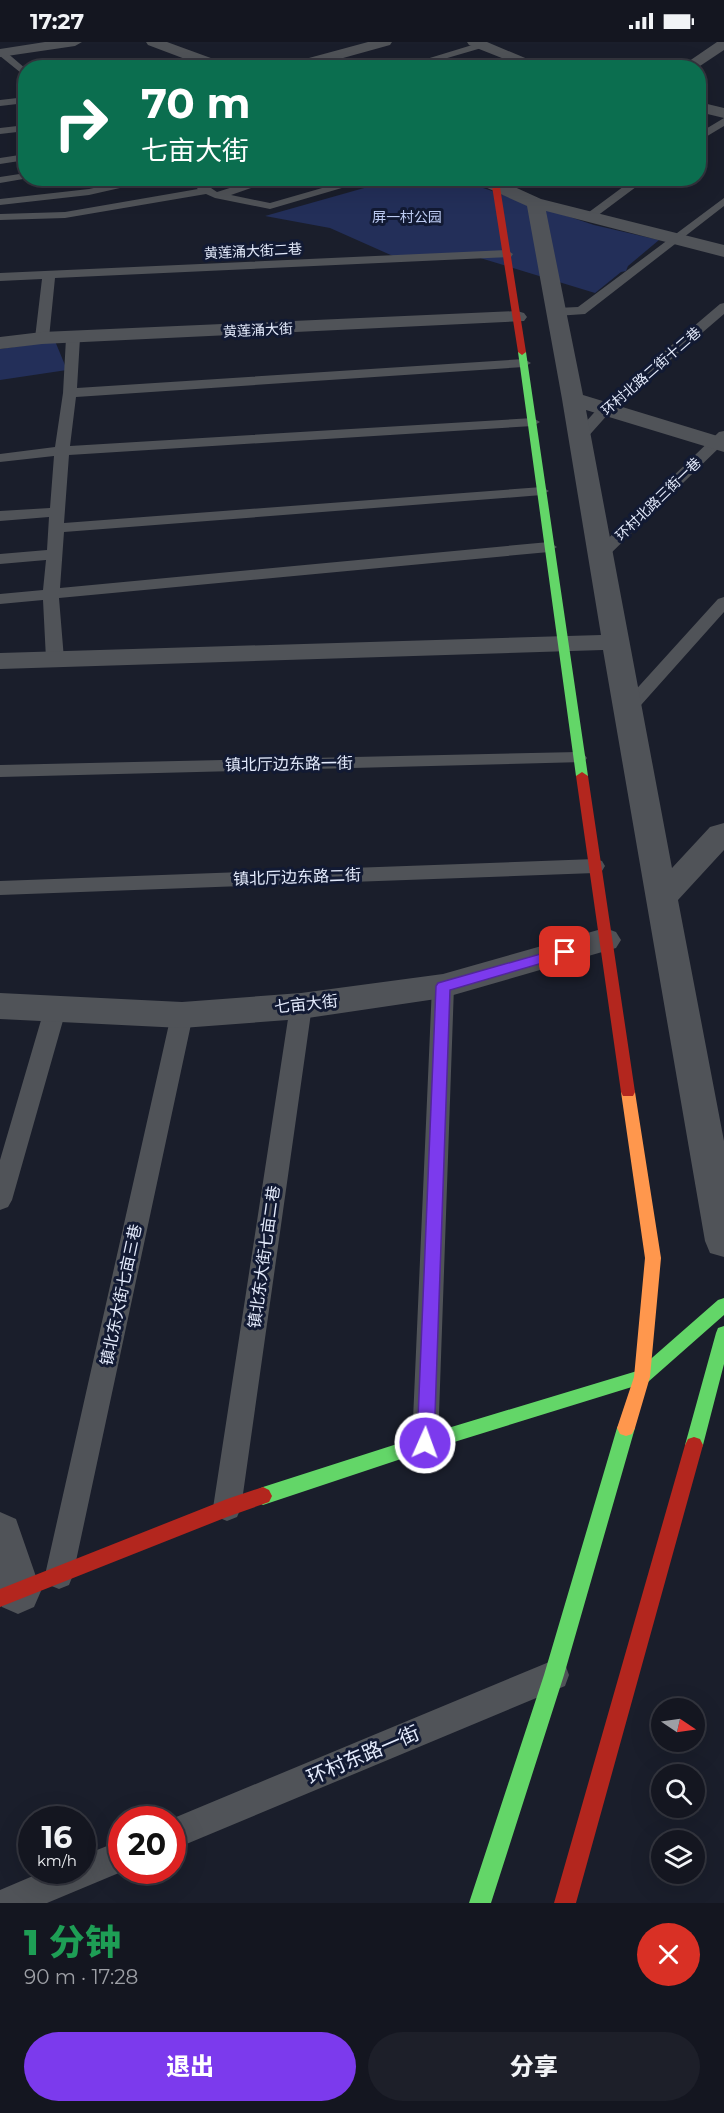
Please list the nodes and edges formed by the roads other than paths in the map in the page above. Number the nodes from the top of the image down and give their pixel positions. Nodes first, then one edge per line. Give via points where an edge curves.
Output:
1 (75, 42) edge
2 (153, 42) edge
3 (385, 42) edge
4 (478, 44) edge
5 (724, 44) edge
6 (1, 53) edge
7 (205, 60) edge
8 (318, 60) edge
9 (427, 60) edge
10 (522, 60) edge
11 (699, 60) edge
12 (18, 67) edge
13 (18, 101) edge
14 (0, 103) edge
15 (706, 108) edge
16 (724, 112) edge
17 (724, 121) edge
18 (18, 129) edge
19 (0, 131) edge
20 (706, 133) edge
21 (18, 158) edge
22 (0, 161) edge
23 (18, 177) edge
24 (0, 180) edge
25 (35, 186) edge
26 (119, 186) edge
27 (200, 186) edge
28 (241, 186) edge
29 (342, 186) edge
30 (496, 186) edge
31 (504, 186) edge
32 (632, 186) edge
33 (0, 191) edge
34 (211, 193) junction
35 (724, 201) edge
36 (0, 202) edge
37 (535, 203) junction
38 (0, 217) edge
39 (589, 217) junction
40 (675, 239) junction
41 (724, 251) edge
42 (507, 254) junction
43 (49, 275) junction
44 (0, 277) edge
45 (724, 307) edge
46 (556, 312) junction
47 (517, 317) junction
48 (73, 338) junction
49 (42, 339) junction
50 (0, 343) edge
51 (524, 363) junction
52 (70, 393) junction
53 (573, 399) junction
54 (605, 409) junction
55 (533, 422) junction
56 (580, 437) junction
57 (721, 441) edge
58 (62, 452) junction
59 (0, 458) edge
60 (542, 491) junction
61 (0, 516) edge
62 (57, 520) junction
63 (549, 547) junction
64 (55, 554) junction
65 (600, 555) junction
66 (0, 559) edge
67 (51, 596) junction
68 (0, 599) edge
69 (724, 602) edge
70 (562, 642) junction
71 (615, 642) junction
72 (55, 659) junction
73 (0, 661) edge
74 (627, 710) junction
75 (578, 758) junction
76 (0, 771) edge
77 (723, 832) edge
78 (595, 866) junction
79 (0, 888) edge
80 (662, 897) junction
81 (605, 940) junction
82 (443, 986) junction
83 (301, 1005) junction
84 (0, 1006) edge
85 (56, 1010) junction
86 (182, 1015) junction
87 (0, 1200) edge
88 (724, 1241) edge
89 (724, 1305) edge
90 (724, 1333) edge
91 (642, 1377) junction
92 (425, 1443) junction
93 (227, 1508) junction
94 (0, 1534) edge
95 (59, 1575) junction
96 (9, 1595) edge
97 (554, 1675) junction
98 (186, 1828) edge
99 (108, 1862) edge
100 (8, 1903) edge
101 (480, 1903) edge
102 (565, 1903) edge

1 - 6 street
2 - 7 street
3 - 8 street
4 - 9 lane
4 - 10 street
5 - 11 street
6 - 12 lane
13 - 14 lane
15 - 16 street
17 - 20 lane
18 - 19 lane
21 - 22 lane
23 - 24 lane
25 - 33 lane
26 - 36 lane
27 - 34 lane
28 - 34 lane
29 - 34 lane via 270,206
30 - 42 street
31 - 37 street
32 - 39 lane
34 - 38 lane via 65,215
35 - 40 lane
37 - 39 street
37 - 46 street
39 - 40 street
40 - 41 street
40 - 46 lane via 580,311
42 - 43 lane, 黄莲涌大街二巷
42 - 47 street
43 - 44 lane, 黄莲涌大街二巷
43 - 49 lane
45 - 54 lane, 环村北路二街十二巷
46 - 53 street
47 - 48 street, 黄莲涌大街
47 - 51 street
48 - 49 street, 黄莲涌大街
48 - 52 lane
49 - 50 street, 黄莲涌大街
51 - 52 lane
51 - 55 street
52 - 58 lane
53 - 54 street
53 - 56 street
54 - 56 lane, 环村北路二街十二巷
54 - 57 street
55 - 58 lane
55 - 60 street
56 - 65 street
57 - 65 lane, 环村北路三街一巷
58 - 59 lane
58 - 62 lane
60 - 62 lane
60 - 63 street
61 - 62 lane
62 - 64 lane
63 - 67 lane
63 - 70 street
64 - 66 lane
64 - 67 lane
65 - 71 street
67 - 68 lane
67 - 72 lane
69 - 74 lane
70 - 71 street
70 - 72 street
70 - 75 street
71 - 74 street
72 - 73 street
74 - 80 street
75 - 76 lane, 镇北厅边东路一街
75 - 78 street
77 - 80 street
78 - 79 lane, 镇北厅边东路二街
78 - 81 street
80 - 88 street
81 - 82 street, 七亩大街
81 - 91 street via 653,1258
82 - 83 street, 七亩大街
82 - 92 lane
83 - 86 street, 七亩大街
83 - 93 lane, 镇北东大街七亩二巷
84 - 85 street, 七亩大街
85 - 86 street, 七亩大街
85 - 87 lane
86 - 95 lane, 镇北东大街七亩三巷
89 - 91 street
90 - 102 street
91 - 92 street
91 - 97 street
92 - 93 street
93 - 95 street
94 - 96 street
95 - 96 street
97 - 98 lane, 环村东路一街
97 - 101 street
99 - 100 lane

